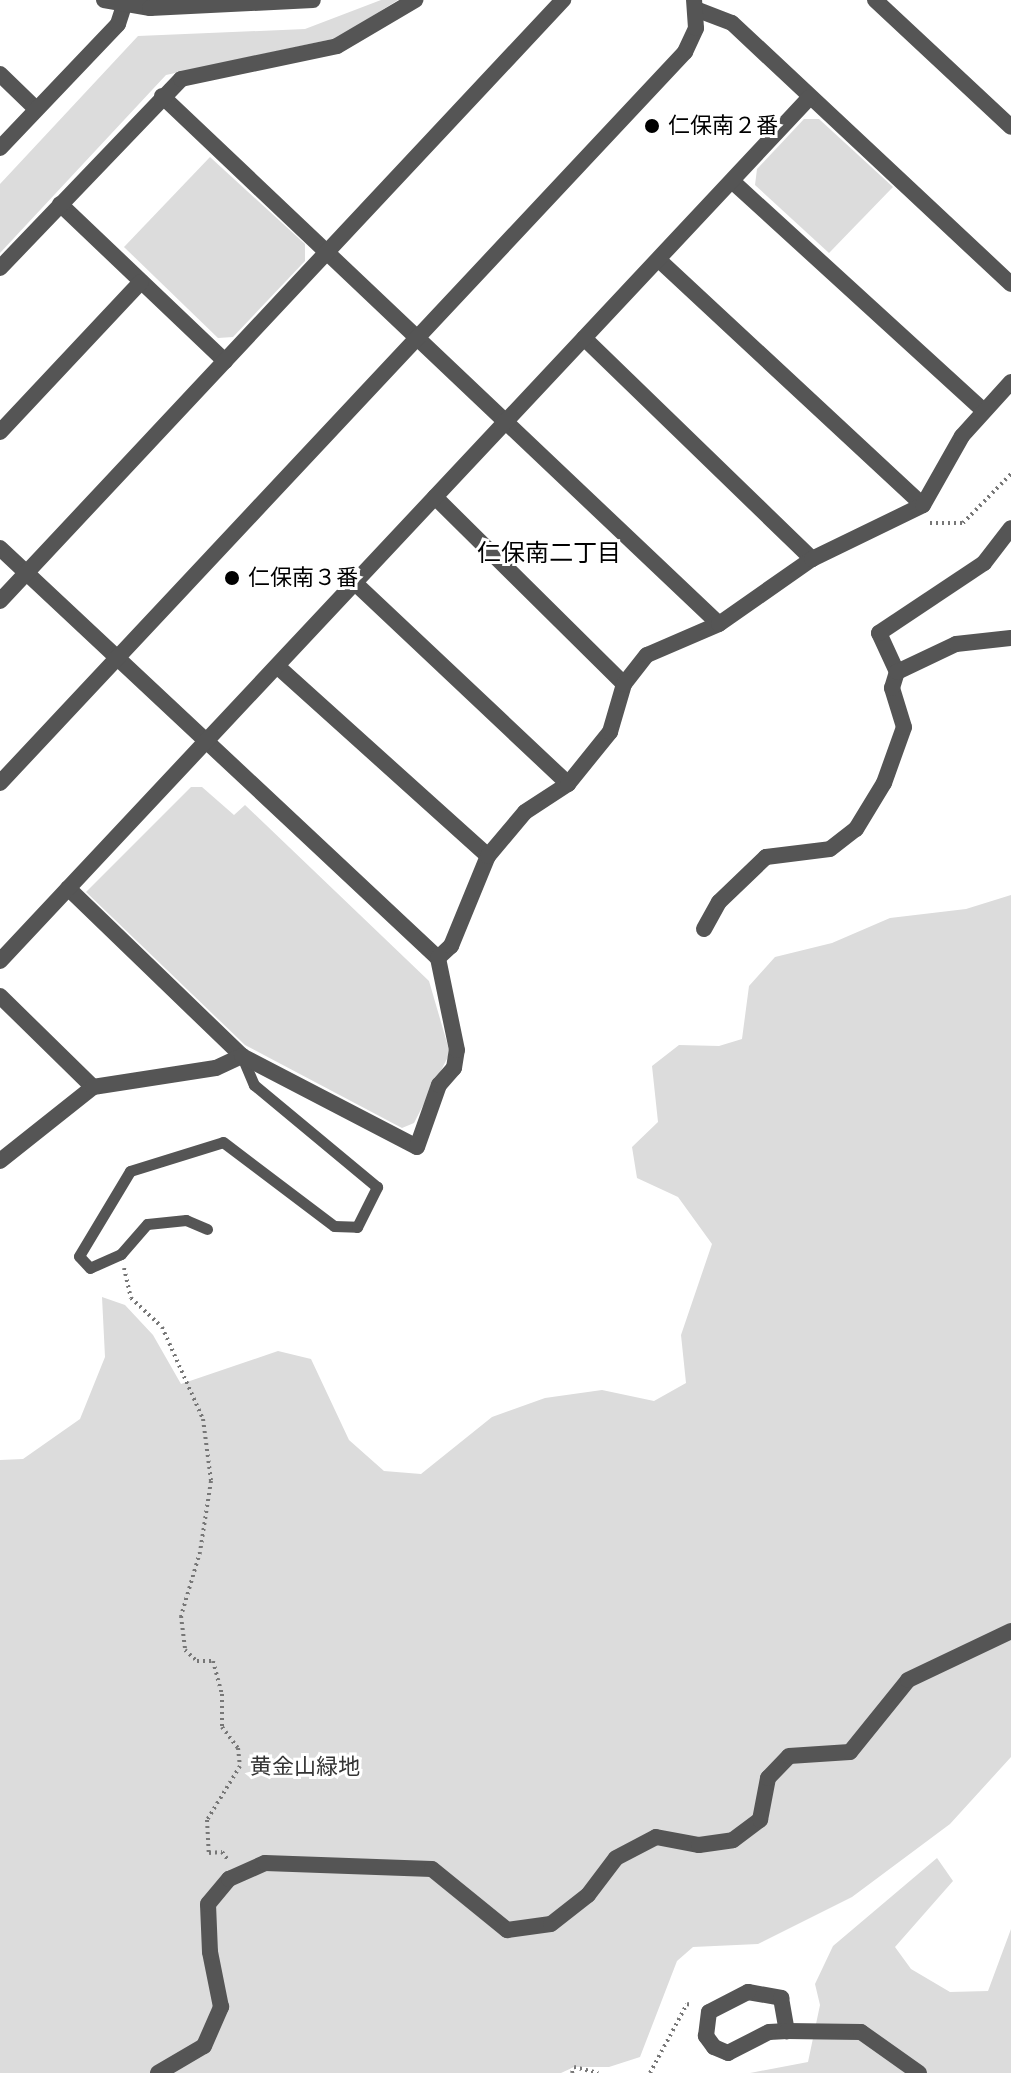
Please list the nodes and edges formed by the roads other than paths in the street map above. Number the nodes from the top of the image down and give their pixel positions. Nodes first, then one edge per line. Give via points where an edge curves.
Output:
1 (104, 0) edge
2 (313, 0) edge
3 (415, 0) edge
4 (875, 0) edge
5 (560, 1) edge
6 (125, 3) edge
7 (696, 5) edge
8 (0, 74) edge
9 (162, 96) junction
10 (810, 97) junction
11 (36, 109) junction
12 (1011, 127) edge
13 (0, 148) edge
14 (732, 181) junction
15 (60, 204) junction
16 (327, 253) junction
17 (659, 260) junction
18 (0, 268) edge
19 (141, 282) junction
20 (1011, 284) edge
21 (418, 338) junction
22 (584, 338) junction
23 (225, 361) junction
24 (1011, 382) edge
25 (982, 409) junction
26 (508, 420) junction
27 (0, 432) edge
28 (435, 497) junction
29 (923, 505) junction
30 (1011, 528) edge
31 (0, 548) edge
32 (812, 559) junction
33 (26, 573) junction
34 (355, 583) junction
35 (0, 601) edge
36 (719, 624) junction
37 (1011, 638) edge
38 (115, 657) junction
39 (277, 666) junction
40 (897, 672) junction
41 (624, 684) junction
42 (206, 741) junction
43 (0, 783) edge
44 (568, 784) junction
45 (488, 856) junction
46 (68, 888) junction
47 (704, 929) dead end
48 (438, 958) junction
49 (0, 961) edge
50 (0, 996) edge
51 (242, 1056) junction
52 (93, 1087) junction
53 (0, 1161) edge
54 (207, 1229) dead end
55 (1011, 1631) edge
56 (787, 2031) junction
57 (158, 2073) edge
58 (919, 2073) edge

1 - 6 street
2 - 6 street via 292,5
3 - 9 street via 337,46 181,79
4 - 12 street
5 - 16 street
6 - 11 street via 118,24
7 - 10 street via 732,23
7 - 21 street via 685,52
8 - 11 street
9 - 15 street
9 - 16 street
10 - 14 street
10 - 20 street
11 - 13 street
14 - 17 street
14 - 25 street
15 - 18 street
15 - 19 street
16 - 21 street
16 - 23 street
17 - 22 street
17 - 29 street
19 - 23 street
19 - 27 street
21 - 26 street
21 - 38 street
22 - 26 street
22 - 32 street
23 - 33 street
24 - 25 street
25 - 29 street
26 - 28 street
26 - 36 street
28 - 34 street
28 - 41 street
29 - 32 street via 904,519
30 - 40 street via 984,563 879,633
31 - 33 street
32 - 36 street
33 - 35 street
33 - 38 street
34 - 39 street
34 - 44 street
36 - 41 street via 647,655
37 - 40 street via 956,644
38 - 42 street
38 - 43 street
39 - 42 street
39 - 45 street
40 - 47 street via 892,688 904,727 884,783 856,829 830,849 766,857 719,902
41 - 44 street via 610,732
42 - 46 street
42 - 48 street
44 - 45 street via 525,812
45 - 48 street via 451,946
46 - 49 street
46 - 51 street
48 - 51 street via 457,1050 454,1068 439,1085 417,1147
50 - 52 street
51 - 52 street via 216,1068
51 - 54 lane via 254,1085 377,1187 357,1227 334,1226 223,1142 130,1171 79,1256 90,1268 121,1254 147,1224 186,1220
52 - 53 street
55 - 57 street via 908,1680 850,1752 789,1756 768,1778 760,1820 733,1840 699,1845 656,1837 616,1858 588,1895 551,1924 507,1930 432,1869 265,1863 238,1875 208,1904 210,1952 221,2007 204,2046
56 - 56 street via 781,1998 748,1992 709,2012 706,2036 728,2053 769,2032
56 - 58 street via 861,2032

